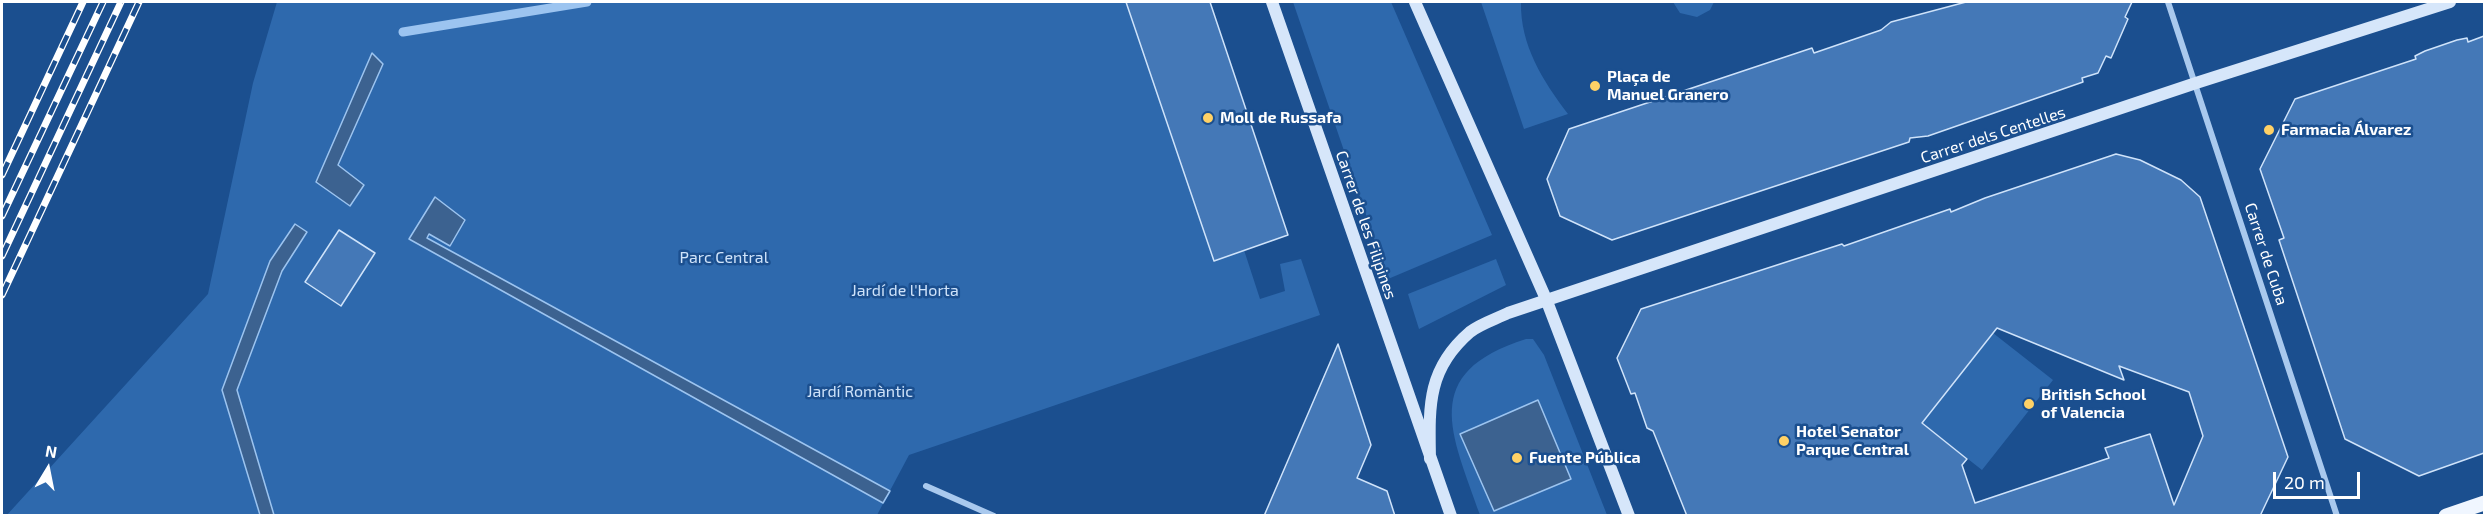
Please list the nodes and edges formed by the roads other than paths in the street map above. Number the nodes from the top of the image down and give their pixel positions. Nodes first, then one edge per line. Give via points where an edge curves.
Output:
1 (1272, 2) edge
2 (1415, 2) edge
3 (2168, 2) edge
4 (2450, 2) edge
5 (2196, 83) junction
6 (1546, 299) junction
7 (1430, 459) junction
8 (926, 486) dead end
9 (2484, 503) edge
10 (994, 516) edge
11 (1451, 516) edge
12 (1629, 516) edge
13 (2337, 516) edge
14 (2446, 516) edge

1 - 7 main road, Carrer de les Filipines
2 - 6 main road
3 - 5 street, Carrer de Cuba
4 - 5 main road, Carrer dels Centelles
5 - 6 main road, Carrer dels Centelles
5 - 13 street, Carrer de Cuba
6 - 7 main road, Carrer de les Filipines via 1472,331 1440,364 1429,412
6 - 12 main road
7 - 11 main road, Carrer de les Filipines
8 - 10 street
9 - 14 main road

